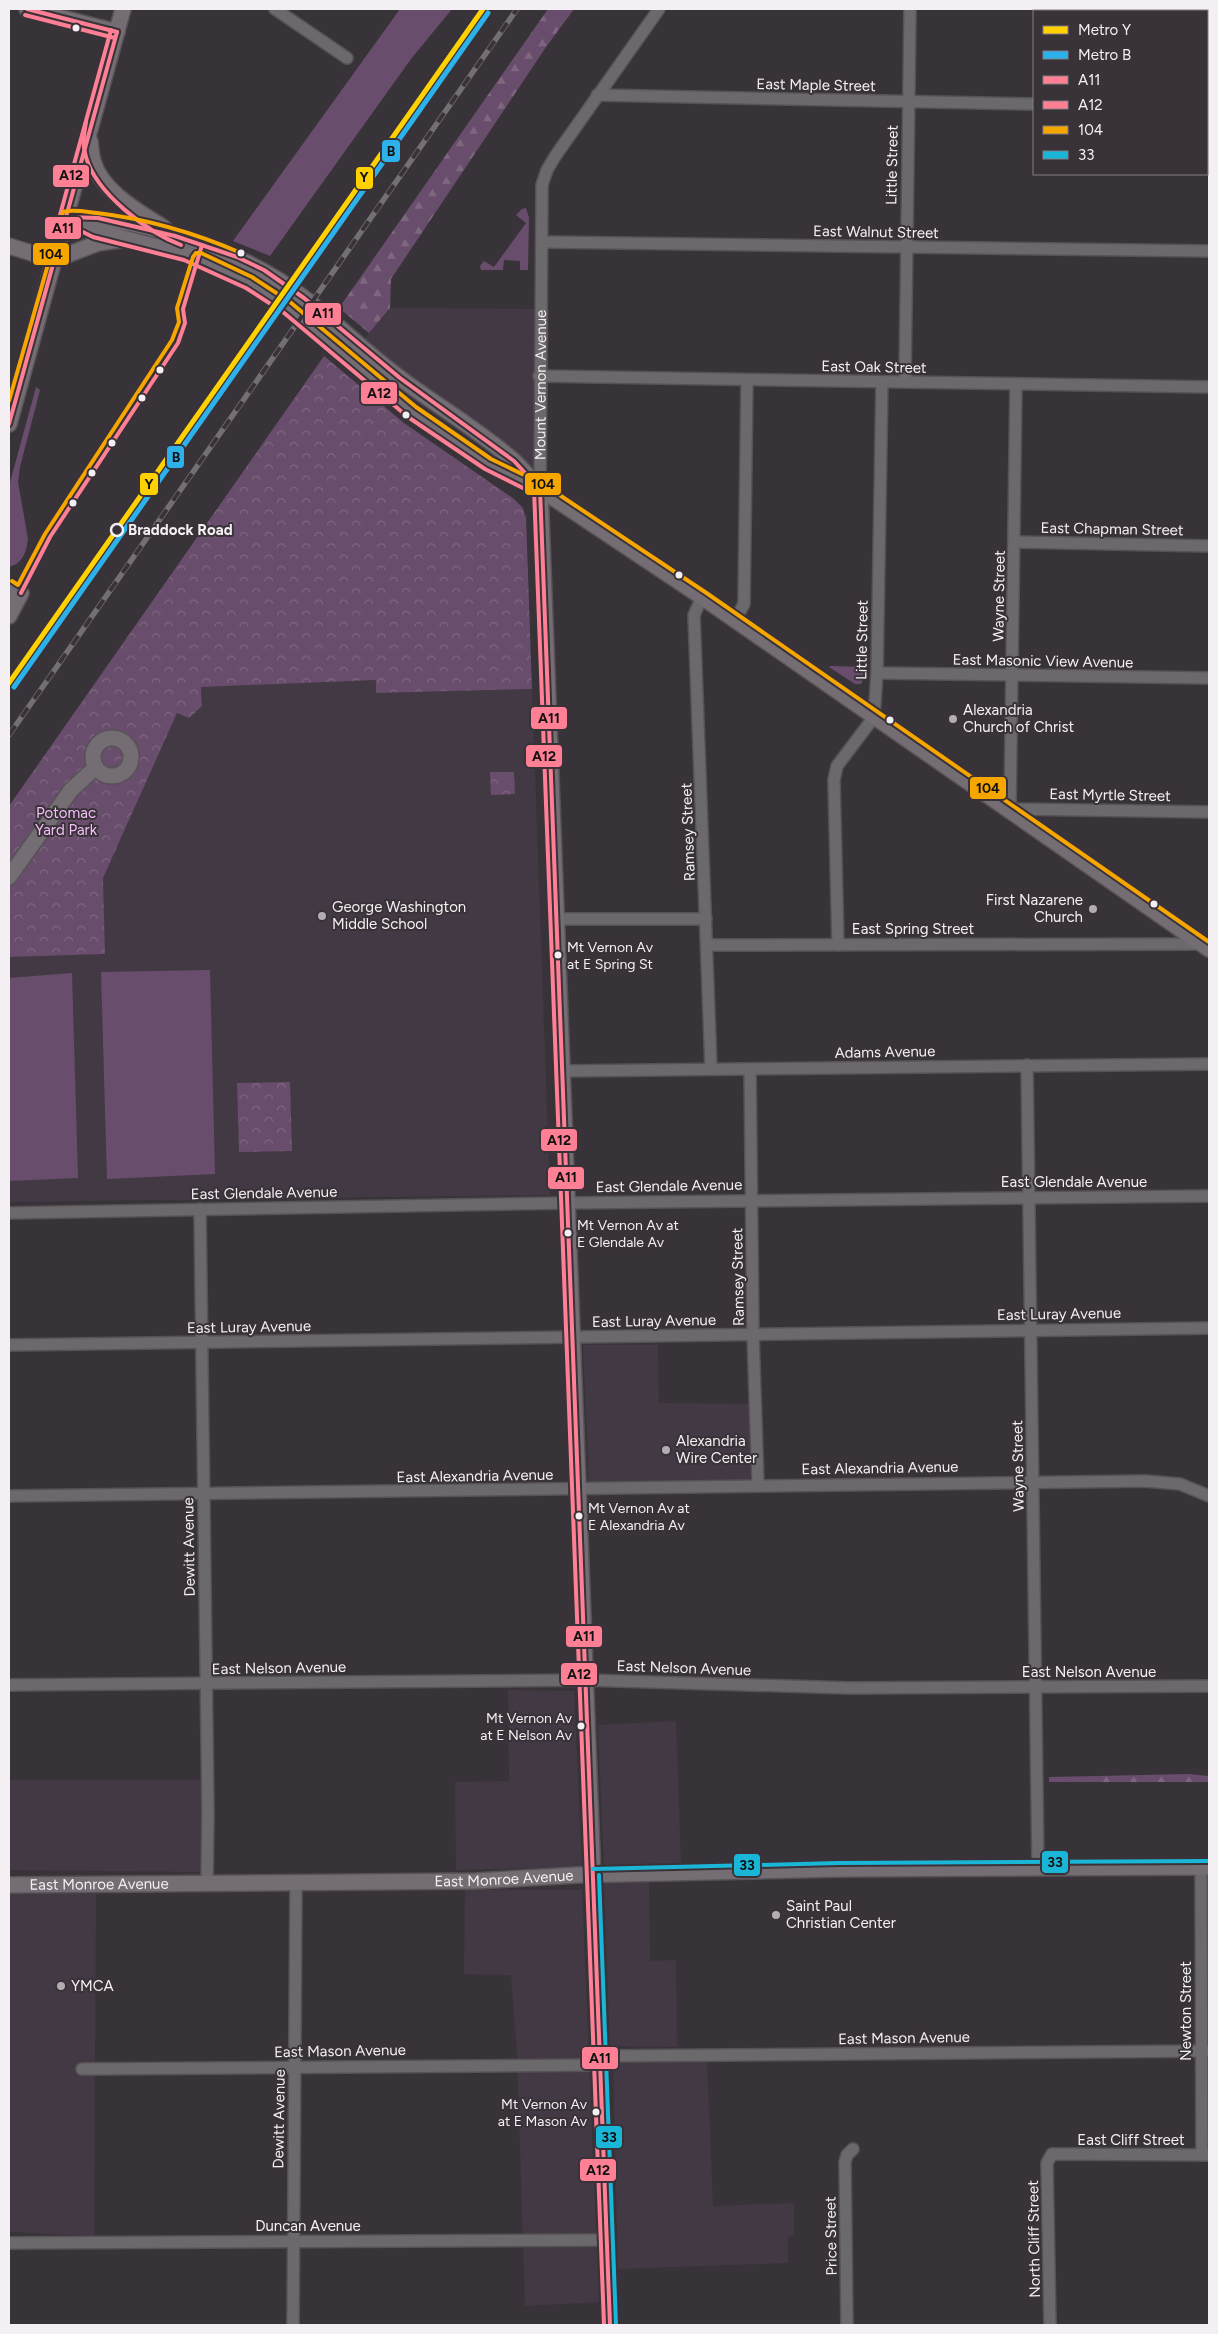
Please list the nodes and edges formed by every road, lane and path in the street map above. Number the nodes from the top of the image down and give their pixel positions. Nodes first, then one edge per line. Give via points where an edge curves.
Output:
1 (27, 9) edge
2 (124, 9) edge
3 (275, 9) edge
4 (659, 9) edge
5 (910, 9) edge
6 (117, 32) junction
7 (347, 58) dead end
8 (597, 95) junction
9 (909, 101) junction
10 (1033, 104) edge
11 (89, 133) junction
12 (66, 217) junction
13 (175, 236) junction
14 (132, 239) junction
15 (543, 242) junction
16 (9, 246) edge
17 (906, 247) junction
18 (1209, 251) edge
19 (54, 260) junction
20 (539, 376) junction
21 (747, 380) junction
22 (882, 382) junction
23 (905, 382) junction
24 (1016, 384) junction
25 (1209, 387) edge
26 (9, 424) edge
27 (540, 489) junction
28 (1015, 542) junction
29 (1209, 546) edge
30 (15, 590) edge
31 (702, 597) junction
32 (9, 616) edge
33 (735, 620) junction
34 (877, 673) junction
35 (1012, 676) junction
36 (1209, 678) edge
37 (874, 718) junction
38 (96, 767) dead end
39 (1010, 809) junction
40 (1209, 812) edge
41 (9, 877) edge
42 (557, 919) junction
43 (706, 919) junction
44 (707, 944) junction
45 (838, 945) junction
46 (1207, 946) edge
47 (1209, 1064) edge
48 (1027, 1066) junction
49 (711, 1068) junction
50 (750, 1069) junction
51 (561, 1070) junction
52 (1209, 1196) edge
53 (1028, 1197) junction
54 (752, 1200) junction
55 (566, 1202) junction
56 (200, 1209) junction
57 (9, 1213) edge
58 (1209, 1328) edge
59 (1030, 1330) junction
60 (753, 1334) junction
61 (572, 1337) junction
62 (202, 1343) junction
63 (9, 1345) edge
64 (1033, 1481) junction
65 (758, 1484) junction
66 (578, 1490) junction
67 (203, 1495) junction
68 (9, 1496) edge
69 (1209, 1496) edge
70 (585, 1680) junction
71 (206, 1683) junction
72 (9, 1685) edge
73 (1209, 1686) edge
74 (1036, 1687) junction
75 (1038, 1867) junction
76 (1205, 1867) edge
77 (592, 1875) junction
78 (207, 1884) junction
79 (296, 1884) junction
80 (9, 1885) edge
81 (1205, 2051) edge
82 (599, 2060) junction
83 (295, 2067) junction
84 (82, 2069) dead end
85 (853, 2149) dead end
86 (1052, 2154) joint
87 (1205, 2155) edge
88 (292, 2240) junction
89 (607, 2240) junction
90 (9, 2243) edge
91 (292, 2325) edge
92 (610, 2325) edge
93 (847, 2325) edge
94 (1050, 2325) edge

1 - 6 main road
2 - 6 main road
3 - 7 street
4 - 8 street, Mount Vernon Avenue
5 - 9 street, Little Street
6 - 11 main road
8 - 9 street, East Maple Street
8 - 15 street, Mount Vernon Avenue via 547,170 542,185
9 - 10 street, East Maple Street
9 - 17 street, Little Street
11 - 12 main road
11 - 13 main road via 93,162 106,183 122,199
12 - 13 main road via 98,218
12 - 14 main road via 95,231
12 - 19 main road
13 - 27 main road via 264,270 304,298 400,378 514,461
14 - 19 main road via 98,244
14 - 27 main road via 186,254 250,282 287,307 412,412 488,464
15 - 17 street, East Walnut Street
15 - 20 street, Mount Vernon Avenue
16 - 19 main road
17 - 18 street, East Walnut Street
17 - 23 street, Little Street
19 - 26 main road
20 - 21 street, East Oak Street
20 - 27 street, Mount Vernon Avenue
21 - 22 street, East Oak Street
21 - 33 street via 744,604
22 - 23 street, East Oak Street
22 - 34 street, Little Street
23 - 24 street, East Oak Street
24 - 25 street, East Oak Street
24 - 28 street, Wayne Street
27 - 31 main road
27 - 42 main road, Mount Vernon Avenue
28 - 29 street, East Chapman Street
28 - 35 street, Wayne Street
30 - 32 main road
31 - 33 main road
31 - 43 street, Ramsey Street via 694,615
33 - 37 main road
34 - 35 street, East Masonic View Avenue
34 - 37 street, Little Street
35 - 36 street, East Masonic View Avenue
35 - 39 street, Wayne Street
37 - 39 main road
37 - 45 street via 838,766 834,780
38 - 41 main road via 71,790
39 - 40 street, East Myrtle Street
39 - 46 main road
42 - 43 street
42 - 51 main road, Mount Vernon Avenue
43 - 44 street, Ramsey Street
44 - 45 street, East Spring Street
44 - 49 street, Ramsey Street
45 - 46 street, East Spring Street
47 - 48 street, Adams Avenue
48 - 50 street, Adams Avenue
48 - 53 street, Wayne Street
49 - 50 street, Adams Avenue
49 - 51 street, Adams Avenue
50 - 54 street, Ramsey Street
51 - 55 main road, Mount Vernon Avenue
52 - 53 street, East Glendale Avenue
53 - 54 street, East Glendale Avenue
53 - 59 street, Wayne Street
54 - 55 street, East Glendale Avenue
54 - 60 street, Ramsey Street
55 - 56 street, East Glendale Avenue
55 - 61 main road, Mount Vernon Avenue
56 - 57 street, East Glendale Avenue
56 - 62 street, Dewitt Avenue
58 - 59 street, East Luray Avenue
59 - 60 street, East Luray Avenue
59 - 64 street, Wayne Street
60 - 61 street, East Luray Avenue
60 - 65 street, Ramsey Street
61 - 62 street, East Luray Avenue
61 - 66 main road, Mount Vernon Avenue
62 - 63 street, East Luray Avenue
62 - 67 street, Dewitt Avenue
64 - 65 street, East Alexandria Avenue
64 - 69 street, East Alexandria Avenue via 1163,1482 1180,1484
64 - 74 street, Wayne Street
65 - 66 street, East Alexandria Avenue
66 - 67 street, East Alexandria Avenue
66 - 70 main road, Mount Vernon Avenue
67 - 68 street, East Alexandria Avenue
67 - 71 street, Dewitt Avenue
70 - 71 street, East Nelson Avenue
70 - 74 street, East Nelson Avenue via 850,1688
70 - 77 main road, Mount Vernon Avenue
71 - 72 street, East Nelson Avenue
71 - 78 street, Dewitt Avenue
73 - 74 street, East Nelson Avenue
74 - 75 street, Wayne Street
75 - 76 main road, East Monroe Avenue
75 - 77 main road, East Monroe Avenue
76 - 81 street, Newton Street
77 - 79 main road, East Monroe Avenue
77 - 82 main road, Mount Vernon Avenue
78 - 79 main road, East Monroe Avenue
78 - 80 main road, East Monroe Avenue
79 - 83 street, Dewitt Avenue
81 - 82 street, East Mason Avenue
81 - 87 street, Newton Street
82 - 83 street, East Mason Avenue
82 - 89 main road, Mount Vernon Avenue
83 - 84 street, East Mason Avenue
83 - 88 street, Dewitt Avenue
85 - 93 street, Price Street via 845,2162
86 - 87 street, East Cliff Street
86 - 94 street, North Cliff Street via 1047,2163
88 - 89 street, Duncan Avenue
88 - 90 street, Duncan Avenue
88 - 91 street, Dewitt Avenue
89 - 92 main road, Mount Vernon Avenue

